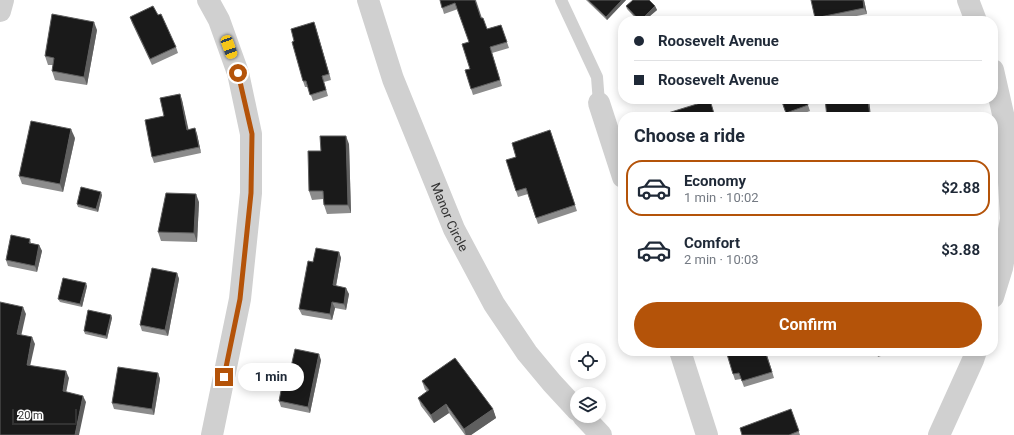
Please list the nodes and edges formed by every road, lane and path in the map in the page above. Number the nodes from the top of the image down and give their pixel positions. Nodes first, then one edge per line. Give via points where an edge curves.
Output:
1 (3, 0) edge
2 (208, 0) edge
3 (368, 0) edge
4 (561, 0) edge
5 (968, 0) edge
6 (0, 11) edge
7 (974, 16) edge
8 (998, 92) edge
9 (599, 103) joint
10 (618, 161) edge
11 (998, 281) edge
12 (682, 356) edge
13 (974, 356) edge
14 (570, 402) edge
15 (590, 423) edge
16 (212, 435) edge
17 (601, 435) edge
18 (707, 435) edge
19 (938, 435) edge

1 - 6 street
2 - 16 street via 219,20 238,73 252,134 251,193 240,299
3 - 14 street, Manor Circle via 393,79 454,229 494,304 527,353
4 - 9 lane via 597,77
5 - 7 street
8 - 11 street via 1006,128 1011,219
9 - 10 street
12 - 18 street
13 - 19 street
15 - 17 street

